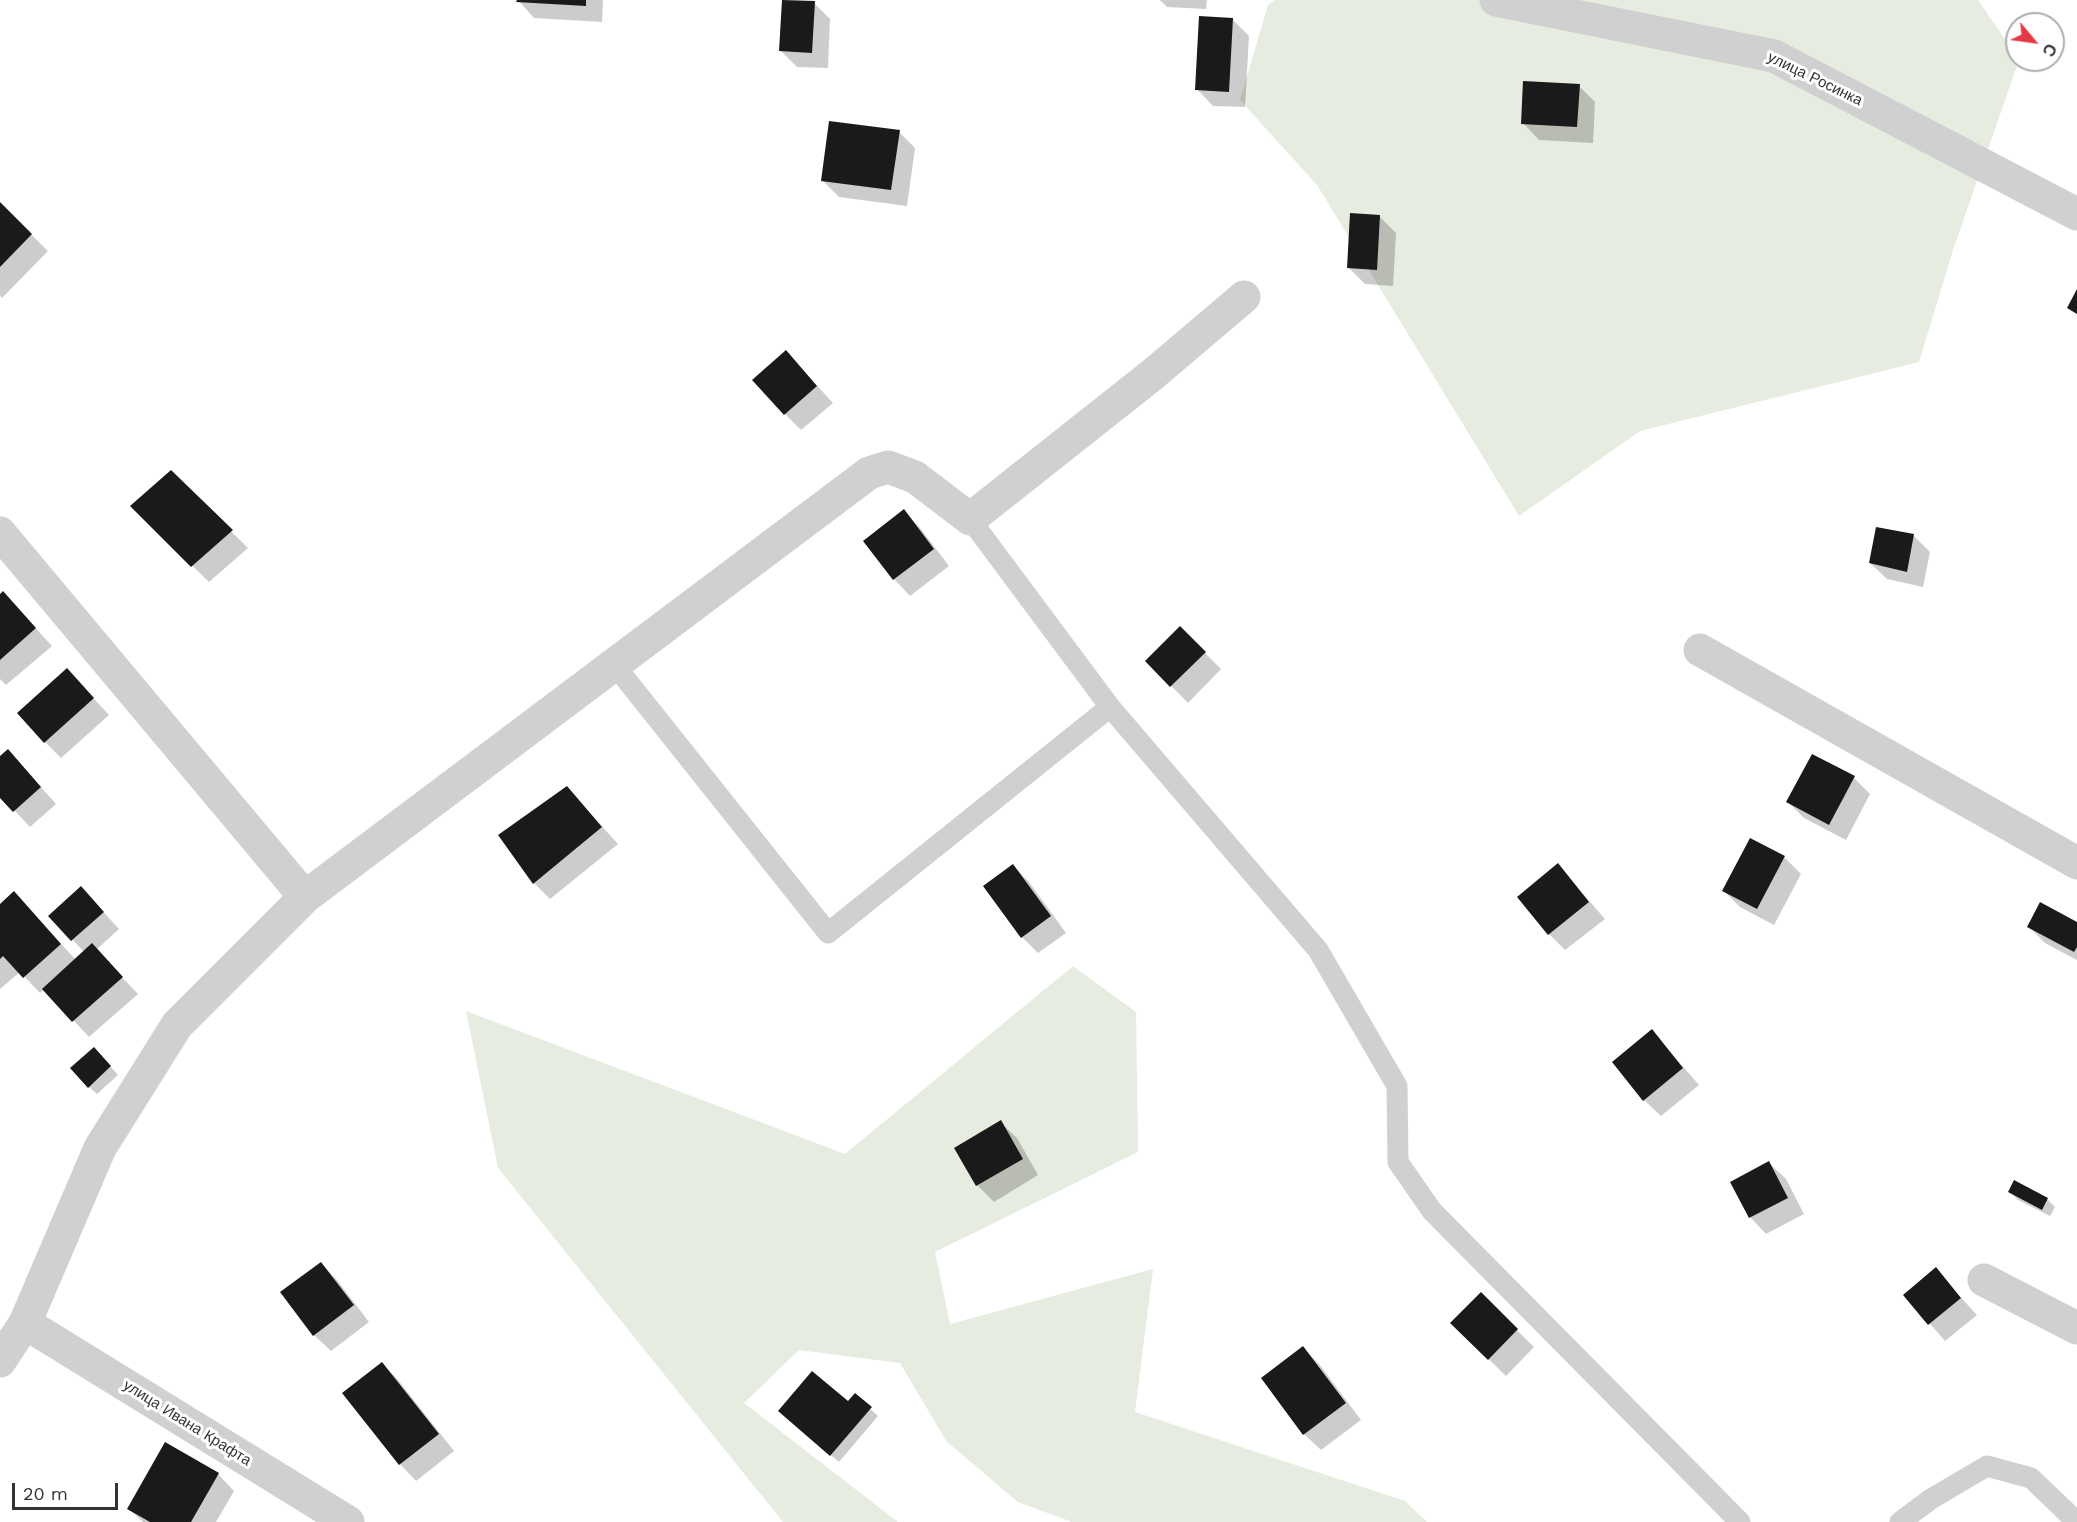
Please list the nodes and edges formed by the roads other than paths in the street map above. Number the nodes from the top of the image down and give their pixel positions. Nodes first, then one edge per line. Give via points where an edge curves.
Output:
1 (1496, 0) edge
2 (2077, 214) edge
3 (1244, 297) dead end
4 (970, 519) junction
5 (0, 533) edge
6 (1700, 650) dead end
7 (613, 663) junction
8 (1110, 707) junction
9 (2077, 863) edge
10 (305, 897) junction
11 (1984, 1280) dead end
12 (25, 1323) junction
13 (2077, 1328) edge
14 (0, 1361) edge
15 (348, 1522) edge
16 (1740, 1522) edge
17 (1900, 1522) edge
18 (2077, 1522) edge

1 - 2 street, улица Росинка via 1774,56
3 - 4 street
4 - 7 street via 915,477 888,467 869,473
4 - 8 lane
5 - 10 street
6 - 9 street
7 - 8 lane via 828,933
7 - 10 street
8 - 16 lane via 1318,950 1397,1086 1398,1162 1432,1211
10 - 12 street via 177,1025 100,1148
11 - 13 street
12 - 14 street
12 - 15 street, улица Ивана Крафта
17 - 18 lane via 1986,1466 2031,1478

